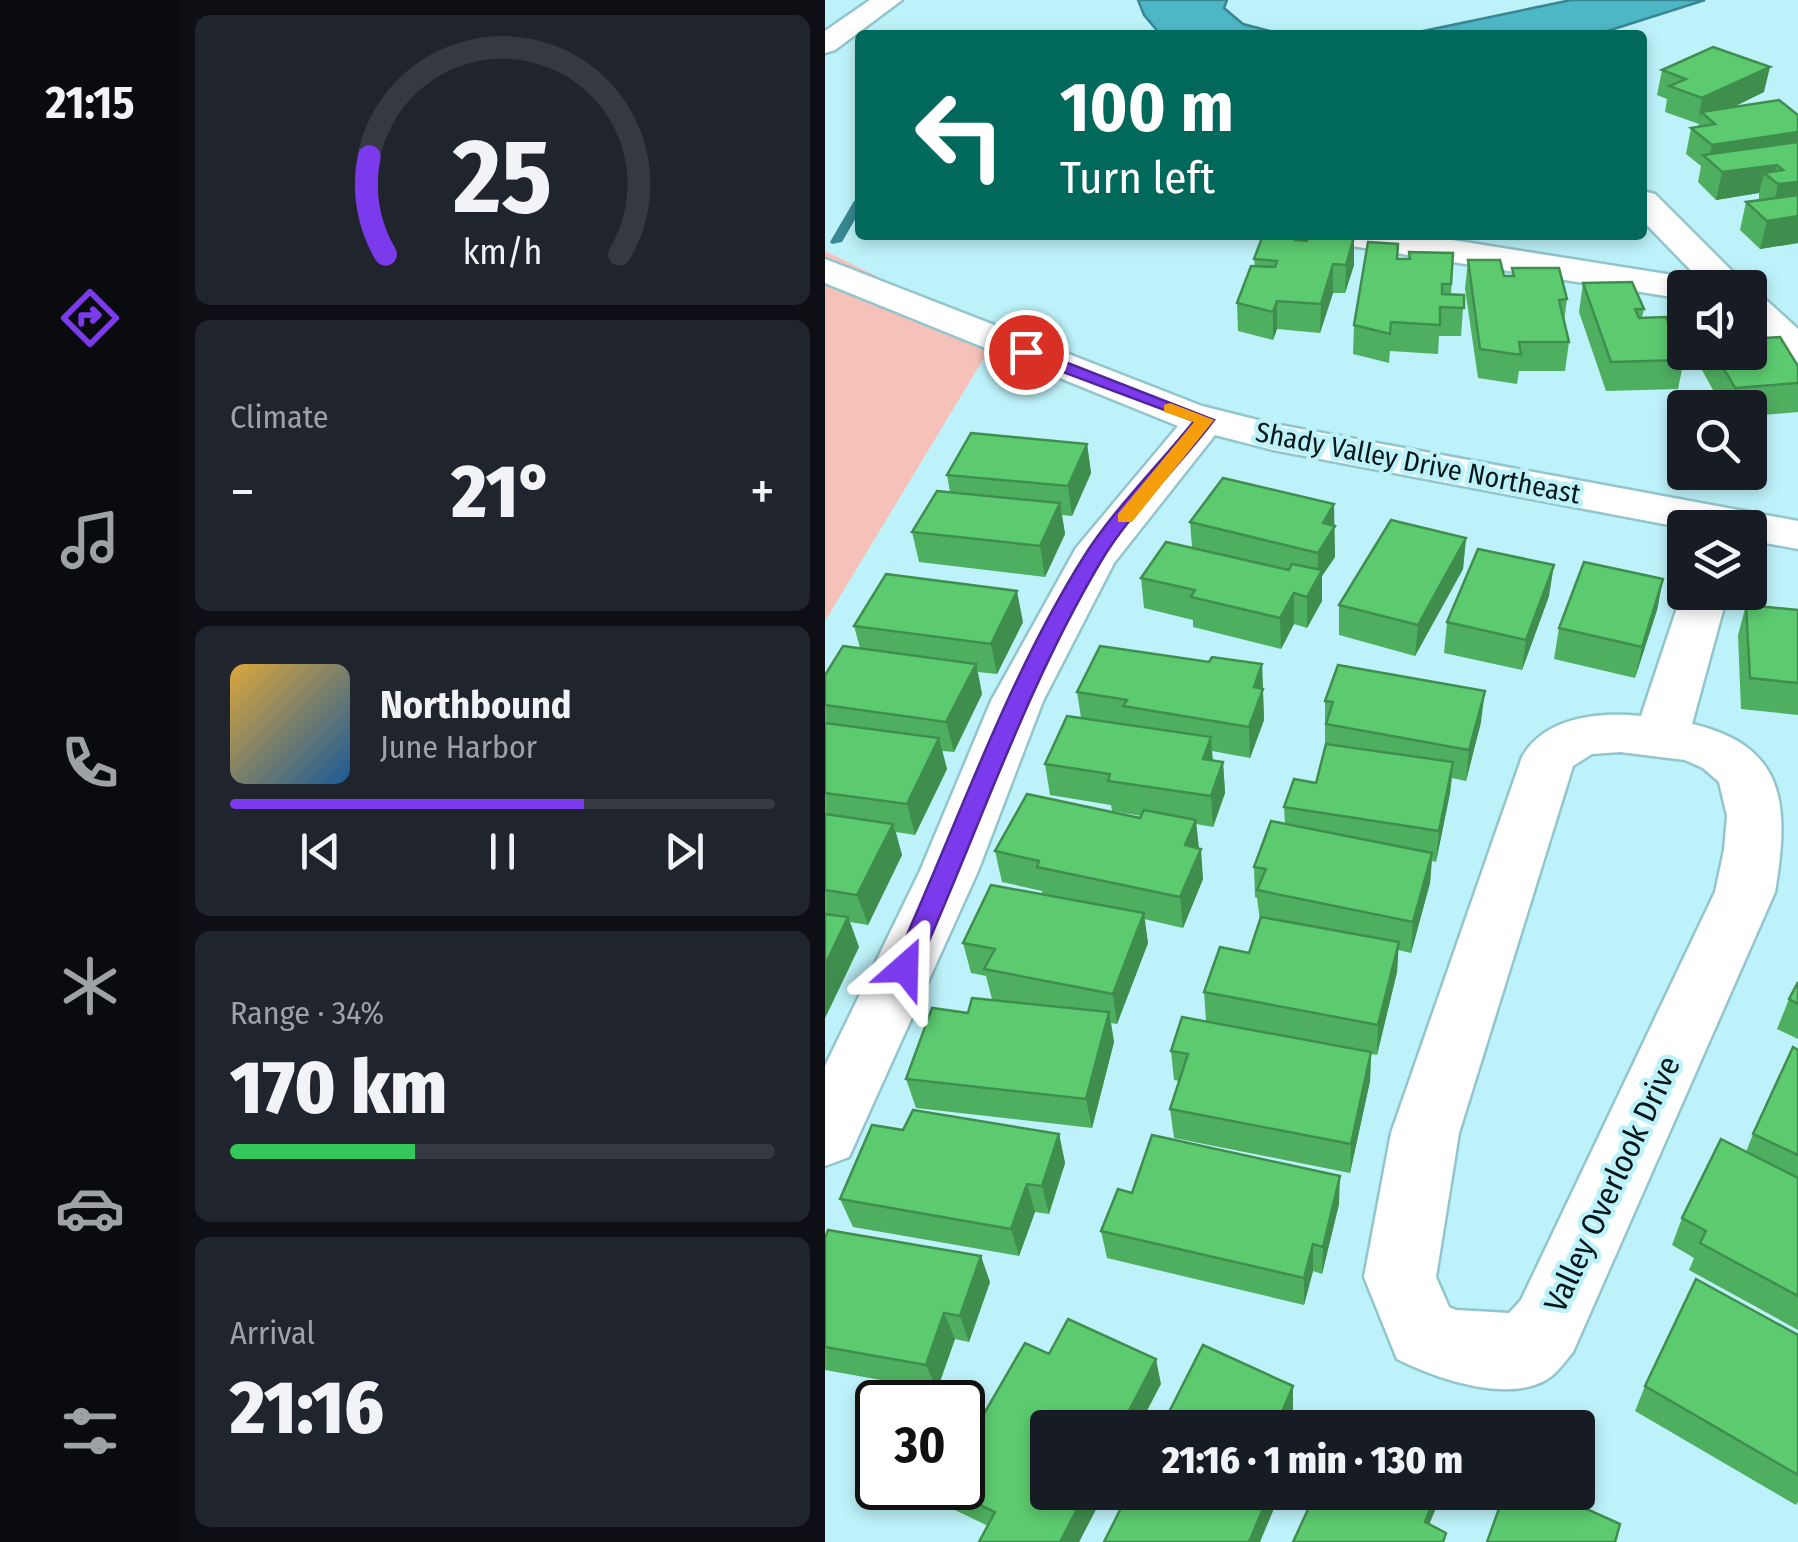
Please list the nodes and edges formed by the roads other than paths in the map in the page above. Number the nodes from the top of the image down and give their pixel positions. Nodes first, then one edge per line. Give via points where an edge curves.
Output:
1 (888, 0) edge
2 (825, 44) edge
3 (1647, 205) edge
4 (1383, 240) edge
5 (825, 270) edge
6 (1712, 270) edge
7 (1667, 285) edge
8 (1767, 322) edge
9 (1798, 351) edge
10 (1205, 420) junction
11 (1667, 513) edge
12 (1767, 530) edge
13 (1798, 535) edge
14 (1699, 610) edge
15 (1661, 737) junction
16 (825, 1136) edge

1 - 2 street
3 - 6 street
4 - 7 street
5 - 10 street, Shady Valley Drive Northeast
8 - 9 street
10 - 11 street, Shady Valley Drive Northeast
10 - 16 street via 1093,558 1017,701 949,871
12 - 13 street, Shady Valley Drive Northeast
14 - 15 street
15 - 15 street, Valley Overlook Drive via 1729,756 1743,768 1755,799 1757,841 1745,892 1547,1326 1524,1351 1451,1347 1423,1333 1400,1277 1425,1133 1549,757 1584,734

